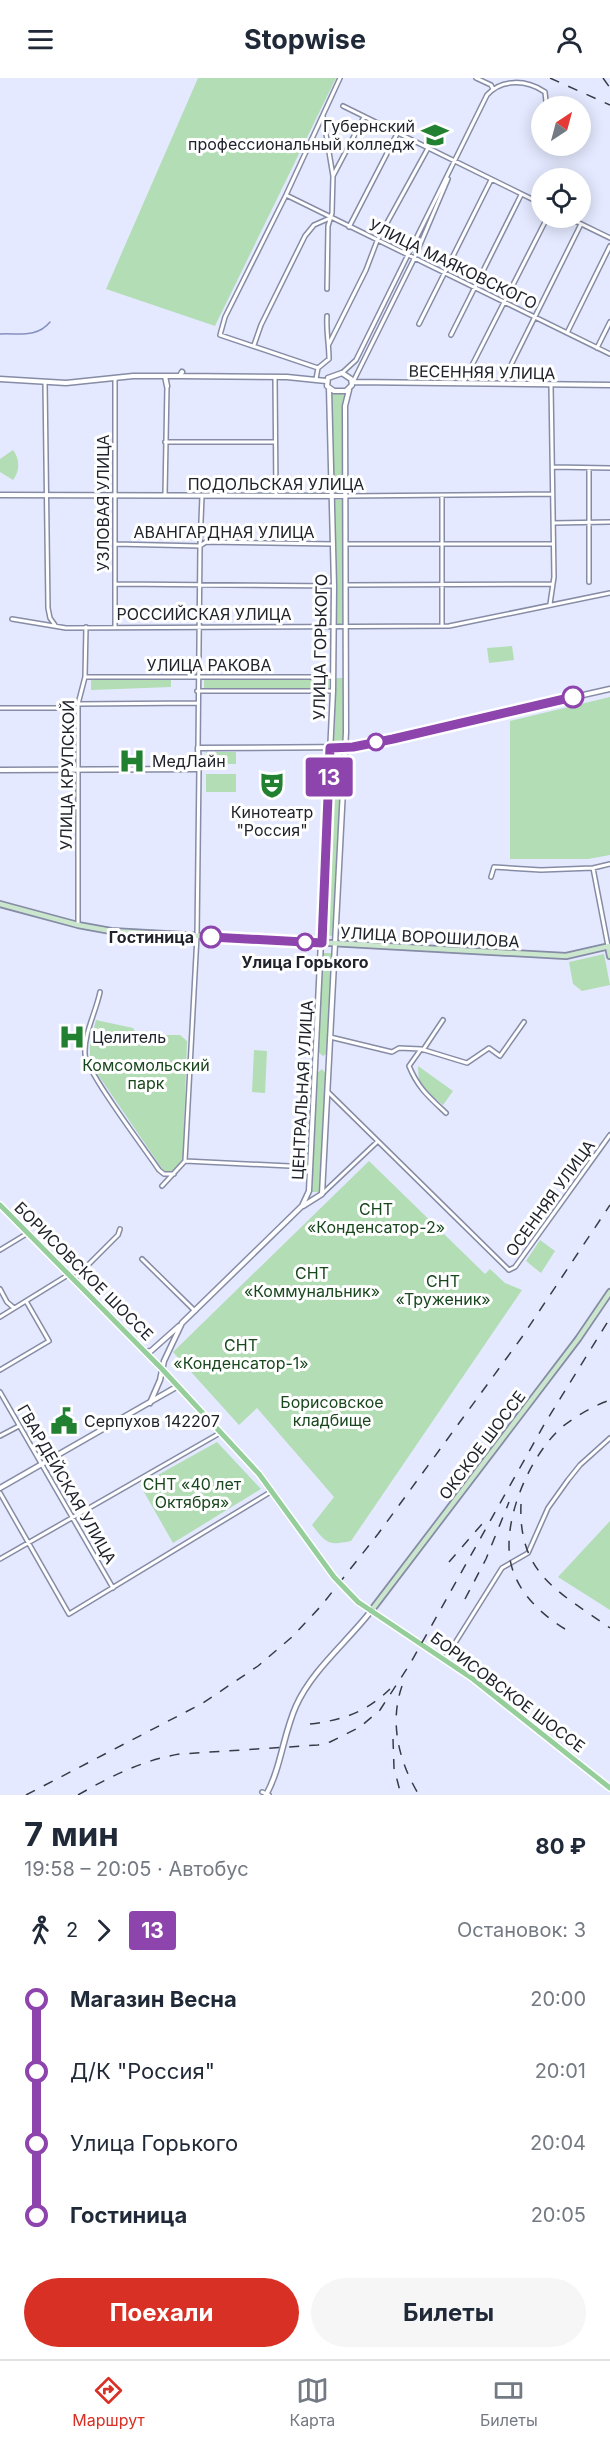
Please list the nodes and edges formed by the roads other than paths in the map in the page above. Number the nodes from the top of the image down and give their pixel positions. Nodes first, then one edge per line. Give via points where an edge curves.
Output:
1 (340, 78) edge
2 (476, 78) edge
3 (493, 89) junction
4 (545, 96) edge
5 (343, 106) dead end
6 (323, 114) junction
7 (364, 117) junction
8 (397, 134) junction
9 (428, 150) junction
10 (454, 163) junction
11 (333, 176) junction
12 (491, 180) junction
13 (286, 195) junction
14 (521, 195) junction
15 (531, 199) edge
16 (330, 218) junction
17 (349, 227) junction
18 (542, 228) edge
19 (579, 228) edge
20 (589, 228) edge
21 (610, 238) edge
22 (377, 241) junction
23 (610, 246) edge
24 (408, 256) junction
25 (414, 259) junction
26 (444, 273) junction
27 (475, 288) junction
28 (327, 289) dead end
29 (504, 303) junction
30 (327, 316) dead end
31 (535, 318) junction
32 (610, 322) edge
33 (418, 324) dead end
34 (567, 333) junction
35 (451, 335) dead end
36 (329, 344) junction
37 (254, 345) junction
38 (597, 348) junction
39 (610, 354) edge
40 (318, 368) junction
41 (342, 373) junction
42 (165, 376) junction
43 (275, 377) junction
44 (0, 379) edge
45 (115, 379) junction
46 (316, 379) junction
47 (45, 380) junction
48 (326, 381) junction
49 (353, 382) junction
50 (463, 383) junction
51 (502, 384) junction
52 (552, 385) junction
53 (167, 386) joint
54 (610, 386) edge
55 (329, 388) junction
56 (349, 390) junction
57 (165, 442) junction
58 (275, 442) junction
59 (553, 467) junction
60 (589, 468) junction
61 (610, 468) edge
62 (552, 494) junction
63 (0, 495) edge
64 (47, 495) junction
65 (115, 496) junction
66 (165, 496) junction
67 (202, 496) junction
68 (276, 496) junction
69 (346, 496) junction
70 (442, 496) junction
71 (332, 497) junction
72 (610, 522) edge
73 (552, 523) junction
74 (589, 523) junction
75 (442, 543) junction
76 (115, 544) junction
77 (333, 544) junction
78 (346, 544) junction
79 (552, 544) junction
80 (200, 546) junction
81 (589, 582) dead end
82 (116, 584) junction
83 (443, 584) junction
84 (552, 584) junction
85 (200, 585) junction
86 (347, 585) junction
87 (334, 586) junction
88 (610, 592) edge
89 (550, 605) junction
90 (12, 619) dead end
91 (115, 626) junction
92 (334, 626) junction
93 (347, 626) junction
94 (442, 626) junction
95 (59, 627) junction
96 (86, 627) junction
97 (200, 627) junction
98 (85, 677) junction
99 (198, 677) junction
100 (333, 677) junction
101 (610, 689) edge
102 (197, 691) junction
103 (333, 692) junction
104 (197, 703) junction
105 (78, 706) junction
106 (0, 708) edge
107 (198, 748) junction
108 (330, 748) junction
109 (345, 748) junction
110 (198, 769) junction
111 (0, 770) edge
112 (77, 770) junction
113 (610, 864) edge
114 (593, 868) junction
115 (491, 878) dead end
116 (0, 904) edge
117 (78, 925) junction
118 (197, 936) junction
119 (322, 943) junction
120 (335, 944) junction
121 (609, 946) edge
122 (610, 956) edge
123 (100, 992) dead end
124 (443, 1020) dead end
125 (524, 1022) dead end
126 (330, 1037) junction
127 (422, 1050) junction
128 (316, 1055) junction
129 (329, 1055) junction
130 (316, 1071) junction
131 (328, 1072) junction
132 (328, 1092) junction
133 (446, 1113) dead end
134 (610, 1135) edge
135 (377, 1142) junction
136 (185, 1161) junction
137 (309, 1167) junction
138 (174, 1174) junction
139 (162, 1186) dead end
140 (309, 1191) junction
141 (322, 1194) junction
142 (318, 1198) junction
143 (0, 1205) edge
144 (302, 1206) junction
145 (120, 1229) dead end
146 (28, 1233) junction
147 (0, 1250) edge
148 (142, 1259) dead end
149 (70, 1278) junction
150 (0, 1289) edge
151 (610, 1292) edge
152 (26, 1301) junction
153 (14, 1308) junction
154 (195, 1311) junction
155 (0, 1317) edge
156 (182, 1323) junction
157 (145, 1352) junction
158 (162, 1369) junction
159 (0, 1370) edge
160 (178, 1386) junction
161 (0, 1392) edge
162 (150, 1403) junction
163 (19, 1426) junction
164 (221, 1432) junction
165 (0, 1436) edge
166 (610, 1438) edge
167 (41, 1464) junction
168 (0, 1488) edge
169 (273, 1491) junction
170 (0, 1493) edge
171 (72, 1517) junction
172 (28, 1542) junction
173 (0, 1559) edge
174 (113, 1587) junction
175 (371, 1611) junction
176 (445, 1659) junction
177 (610, 1788) edge
178 (266, 1794) edge

1 - 6 street
2 - 3 street
3 - 4 street via 508,81 536,86
3 - 10 street
5 - 7 street
6 - 11 street
6 - 13 street
7 - 8 street
7 - 11 street
8 - 9 street
8 - 17 street
9 - 10 street
9 - 22 street
10 - 12 street
10 - 24 street
10 - 25 street
11 - 16 street
12 - 14 street
12 - 26 street
13 - 16 street, УЛИЦА МАЯКОВСКОГО
13 - 37 street via 220,334
14 - 15 street
14 - 27 street
16 - 17 street, УЛИЦА МАЯКОВСКОГО
16 - 28 street
16 - 37 street via 314,225 305,236
17 - 22 street, УЛИЦА МАЯКОВСКОГО
18 - 29 street
19 - 31 street
20 - 21 street
22 - 24 street, УЛИЦА МАЯКОВСКОГО
22 - 36 street
23 - 34 street
24 - 25 street, УЛИЦА МАЯКОВСКОГО
24 - 41 street via 356,360
25 - 26 street, УЛИЦА МАЯКОВСКОГО
25 - 49 street
26 - 27 street, УЛИЦА МАЯКОВСКОГО
26 - 33 street
27 - 29 street, УЛИЦА МАЯКОВСКОГО
27 - 35 street
29 - 31 street, УЛИЦА МАЯКОВСКОГО
29 - 50 street
30 - 36 street
31 - 34 street, УЛИЦА МАЯКОВСКОГО
31 - 51 street
32 - 38 street
34 - 38 street, УЛИЦА МАЯКОВСКОГО
36 - 40 street via 329,358
37 - 40 street
38 - 39 street, УЛИЦА МАЯКОВСКОГО
40 - 46 street
41 - 48 street
41 - 49 street
42 - 43 street
42 - 45 street
42 - 53 street
43 - 46 street
43 - 58 street
44 - 47 street
45 - 47 street via 66,383
45 - 65 street, УЗЛОВАЯ УЛИЦА
46 - 48 street
47 - 64 street
48 - 55 street
49 - 50 street, ВЕСЕННЯЯ УЛИЦА
49 - 56 street
50 - 51 street, ВЕСЕННЯЯ УЛИЦА
51 - 52 street, ВЕСЕННЯЯ УЛИЦА
52 - 54 street, ВЕСЕННЯЯ УЛИЦА
52 - 59 street
53 - 57 street
55 - 56 street via 338,392
55 - 71 street, УЛИЦА ГОРЬКОГО
56 - 69 street, УЛИЦА ГОРЬКОГО via 345,406
57 - 58 street
57 - 66 street
58 - 68 street
59 - 60 street
59 - 62 street
60 - 61 street
60 - 74 street
62 - 70 street, ПОДОЛЬСКАЯ УЛИЦА
62 - 73 street
63 - 64 street, ПОДОЛЬСКАЯ УЛИЦА
64 - 65 street, ПОДОЛЬСКАЯ УЛИЦА
64 - 95 street via 49,613
65 - 66 street, ПОДОЛЬСКАЯ УЛИЦА
65 - 76 street, УЗЛОВАЯ УЛИЦА
66 - 67 street, ПОДОЛЬСКАЯ УЛИЦА
67 - 68 street, ПОДОЛЬСКАЯ УЛИЦА
67 - 80 street
68 - 71 street, ПОДОЛЬСКАЯ УЛИЦА
69 - 70 street, ПОДОЛЬСКАЯ УЛИЦА
69 - 71 street, ПОДОЛЬСКАЯ УЛИЦА
69 - 78 street, УЛИЦА ГОРЬКОГО
70 - 75 street
71 - 77 street, УЛИЦА ГОРЬКОГО
72 - 74 street
73 - 74 street
73 - 79 street
74 - 81 street
75 - 78 street
75 - 79 street
75 - 83 street
76 - 80 street, АВАНГАРДНАЯ УЛИЦА
76 - 82 street, УЗЛОВАЯ УЛИЦА
77 - 80 street, АВАНГАРДНАЯ УЛИЦА via 206,542
77 - 87 street, УЛИЦА ГОРЬКОГО
78 - 86 street, УЛИЦА ГОРЬКОГО
79 - 84 street
80 - 85 street
82 - 85 street
82 - 91 street, УЗЛОВАЯ УЛИЦА
83 - 84 street
83 - 86 street
83 - 94 street
84 - 89 street
85 - 87 street
85 - 97 street
86 - 93 street, УЛИЦА ГОРЬКОГО
87 - 92 street, УЛИЦА ГОРЬКОГО
88 - 89 street, РОССИЙСКАЯ УЛИЦА
89 - 94 street, РОССИЙСКАЯ УЛИЦА
90 - 95 street, РОССИЙСКАЯ УЛИЦА
91 - 96 street, РОССИЙСКАЯ УЛИЦА
91 - 97 street, РОССИЙСКАЯ УЛИЦА
92 - 93 street, РОССИЙСКАЯ УЛИЦА
92 - 97 street, РОССИЙСКАЯ УЛИЦА
92 - 100 street, УЛИЦА ГОРЬКОГО
93 - 94 street, РОССИЙСКАЯ УЛИЦА
93 - 109 street, УЛИЦА ГОРЬКОГО
95 - 96 street, РОССИЙСКАЯ УЛИЦА
96 - 98 street, УЛИЦА КРУПСКОЙ
97 - 99 street
98 - 99 street, УЛИЦА РАКОВА
98 - 105 street, УЛИЦА КРУПСКОЙ
99 - 100 street, УЛИЦА РАКОВА
99 - 102 street
100 - 103 street, УЛИЦА ГОРЬКОГО
101 - 109 street
102 - 103 street, УЛИЦА РАКОВА
102 - 104 street
103 - 108 street, УЛИЦА ГОРЬКОГО
104 - 105 street
104 - 107 street
105 - 106 street
105 - 112 street, УЛИЦА КРУПСКОЙ
107 - 108 street
107 - 110 street
108 - 109 street
108 - 119 street, УЛИЦА ГОРЬКОГО
109 - 120 street, УЛИЦА ГОРЬКОГО
110 - 112 street
110 - 118 street
111 - 112 street
112 - 117 street, УЛИЦА КРУПСКОЙ
113 - 114 street
114 - 115 street via 494,867
114 - 121 street
116 - 117 main road, УЛИЦА ВОРОШИЛОВА
117 - 118 main road, УЛИЦА ВОРОШИЛОВА
118 - 119 main road, УЛИЦА ВОРОШИЛОВА
118 - 136 street
119 - 120 main road, УЛИЦА ВОРОШИЛОВА
119 - 128 street, ЦЕНТРАЛЬНАЯ УЛИЦА
120 - 121 main road, УЛИЦА ВОРОШИЛОВА via 566,956
120 - 126 street, ЦЕНТРАЛЬНАЯ УЛИЦА
121 - 122 main road
123 - 138 street via 85,1043 87,1065 159,1170 168,1176
124 - 127 street
125 - 127 street via 500,1056 489,1048 466,1063
126 - 127 street via 392,1052 399,1048
126 - 129 street, ЦЕНТРАЛЬНАЯ УЛИЦА
127 - 133 street via 409,1066 418,1087
128 - 129 street
128 - 130 street, ЦЕНТРАЛЬНАЯ УЛИЦА
129 - 131 street, ЦЕНТРАЛЬНАЯ УЛИЦА
130 - 131 street via 321,1067
130 - 137 street, ЦЕНТРАЛЬНАЯ УЛИЦА
131 - 132 street, ЦЕНТРАЛЬНАЯ УЛИЦА
132 - 135 street, ОСЕННЯЯ УЛИЦА
132 - 141 street, ЦЕНТРАЛЬНАЯ УЛИЦА
134 - 135 street, ОСЕННЯЯ УЛИЦА via 515,1267 509,1270
135 - 141 street
136 - 137 street
136 - 138 street
137 - 140 street, ЦЕНТРАЛЬНАЯ УЛИЦА
138 - 139 street
140 - 142 street
140 - 144 street, ЦЕНТРАЛЬНАЯ УЛИЦА
141 - 142 street
142 - 144 street
143 - 146 main road, БОРИСОВСКОЕ ШОССЕ
144 - 154 street, ЦЕНТРАЛЬНАЯ УЛИЦА
145 - 149 street
146 - 147 street
146 - 149 main road, БОРИСОВСКОЕ ШОССЕ
148 - 154 street
149 - 152 street
149 - 157 main road, БОРИСОВСКОЕ ШОССЕ
150 - 153 street
151 - 175 main road, ОКСКОЕ ШОССЕ
152 - 153 street
152 - 159 street via 49,1341
153 - 155 street
154 - 156 street, ЦЕНТРАЛЬНАЯ УЛИЦА
156 - 157 street
156 - 158 street, ЦЕНТРАЛЬНАЯ УЛИЦА
157 - 158 main road, БОРИСОВСКОЕ ШОССЕ
158 - 160 main road, БОРИСОВСКОЕ ШОССЕ
158 - 162 street, ЦЕНТРАЛЬНАЯ УЛИЦА
160 - 162 street
160 - 164 main road, БОРИСОВСКОЕ ШОССЕ
161 - 163 street, ГВАРДЕЙСКАЯ УЛИЦА
162 - 167 street
163 - 165 street
163 - 167 street, ГВАРДЕЙСКАЯ УЛИЦА
164 - 169 main road, БОРИСОВСКОЕ ШОССЕ
164 - 171 street
166 - 176 street via 580,1466 548,1508 528,1553 502,1568
167 - 168 street
167 - 171 street, ГВАРДЕЙСКАЯ УЛИЦА
169 - 174 street
169 - 175 main road, БОРИСОВСКОЕ ШОССЕ, bridge via 334,1577
170 - 172 street
171 - 172 street
171 - 174 street, ГВАРДЕЙСКАЯ УЛИЦА
172 - 173 street
172 - 174 street via 69,1614
175 - 176 main road, БОРИСОВСКОЕ ШОССЕ
175 - 178 street via 301,1696
176 - 177 main road, БОРИСОВСКОЕ ШОССЕ

